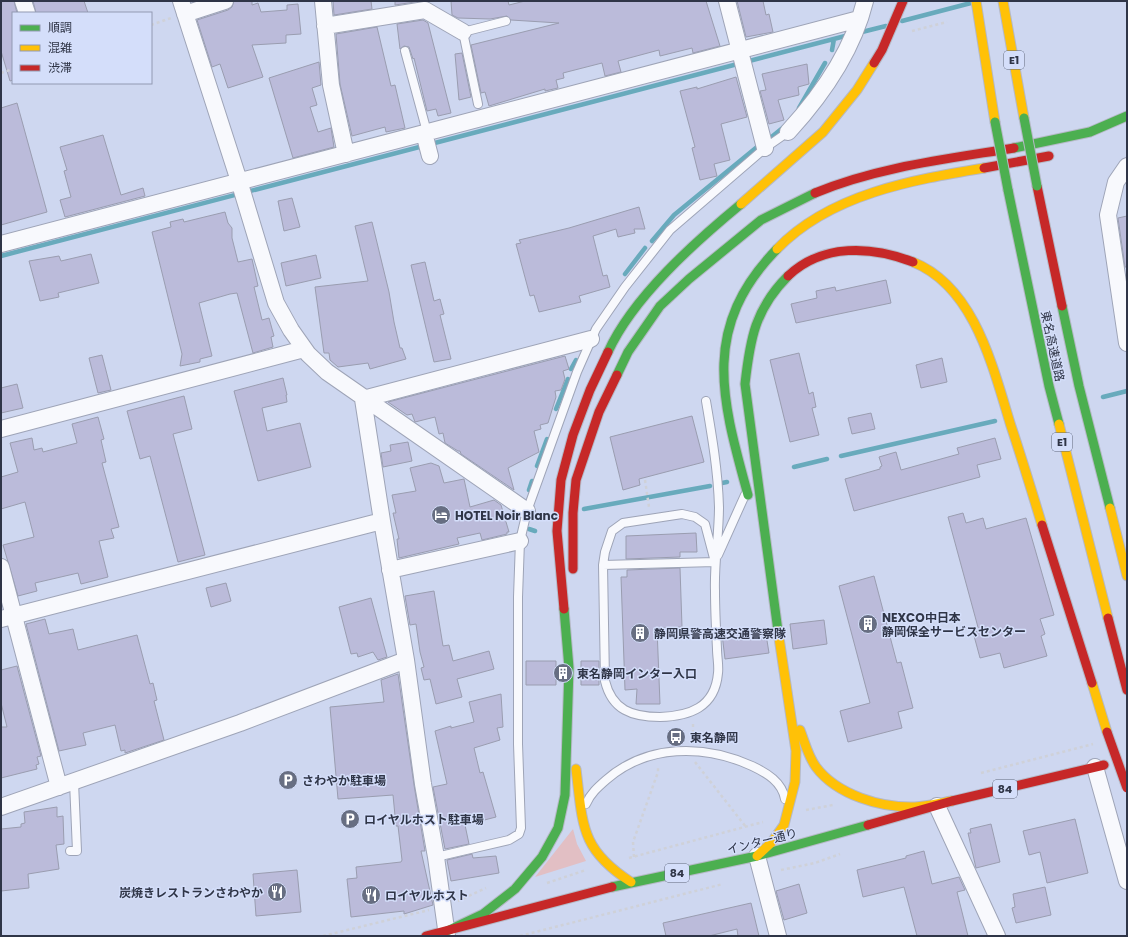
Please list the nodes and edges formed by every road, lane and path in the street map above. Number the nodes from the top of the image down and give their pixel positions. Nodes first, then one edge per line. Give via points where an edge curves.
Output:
1 (23, 1) edge
2 (225, 1) edge
3 (323, 1) edge
4 (727, 1) edge
5 (865, 1) edge
6 (903, 1) edge
7 (976, 1) edge
8 (1003, 1) edge
9 (183, 7) edge
10 (27, 12) edge
11 (506, 21) dead end
12 (858, 21) junction
13 (947, 22) dead end
14 (152, 24) edge
15 (325, 26) junction
16 (912, 31) dead end
17 (463, 32) junction
18 (405, 51) dead end
19 (739, 52) junction
20 (12, 69) edge
21 (1, 73) edge
22 (478, 104) dead end
23 (1127, 116) edge
24 (788, 132) joint
25 (425, 134) junction
26 (765, 148) junction
27 (346, 154) junction
28 (1062, 154) dead end
29 (430, 156) dead end
30 (1127, 166) edge
31 (240, 183) junction
32 (1, 244) edge
33 (592, 339) junction
34 (1127, 343) edge
35 (304, 348) junction
36 (364, 399) junction
37 (706, 401) dead end
38 (1, 428) edge
39 (645, 480) dead end
40 (747, 490) junction
41 (650, 510) dead end
42 (527, 511) junction
43 (382, 521) junction
44 (520, 541) junction
45 (715, 562) junction
46 (603, 565) junction
47 (1, 567) edge
48 (390, 570) junction
49 (1127, 576) edge
50 (770, 578) junction
51 (8, 618) edge
52 (568, 646) junction
53 (406, 660) junction
54 (1127, 690) edge
55 (787, 691) junction
56 (568, 715) junction
57 (693, 724) dead end
58 (1094, 744) dead end
59 (694, 751) junction
60 (657, 754) junction
61 (1099, 766) joint
62 (979, 774) dead end
63 (74, 782) junction
64 (59, 787) junction
65 (1127, 788) edge
66 (840, 804) dead end
67 (945, 804) junction
68 (1, 808) edge
69 (806, 810) dead end
70 (788, 811) junction
71 (582, 814) junction
72 (767, 821) dead end
73 (746, 827) junction
74 (70, 851) dead end
75 (757, 856) junction
76 (436, 857) junction
77 (634, 857) junction
78 (622, 860) dead end
79 (587, 870) dead end
80 (1127, 881) edge
81 (632, 882) junction
82 (546, 883) dead end
83 (724, 883) dead end
84 (487, 887) dead end
85 (454, 903) dead end
86 (435, 908) dead end
87 (447, 933) edge
88 (995, 935) edge
89 (323, 936) edge
90 (426, 936) edge
91 (520, 936) edge
92 (778, 936) edge

1 - 10 street
2 - 9 street
3 - 15 street
4 - 19 street
5 - 12 street
6 - 52 main road via 882,50 857,90 823,132 695,242 641,301 613,340 573,435 561,480 557,531
7 - 54 main road, 東名高速道路 / E1, bridge via 995,122 1049,386
8 - 49 main road, 東名高速道路 / E1, bridge via 1037,186 1079,386
9 - 14 path
9 - 31 street
11 - 17 lane
12 - 19 street
12 - 24 street via 831,77
13 - 16 path
15 - 17 street via 425,10
15 - 27 street via 331,85
17 - 22 lane
18 - 25 lane
19 - 25 street
19 - 26 street
20 - 21 path
23 - 52 main road via 1090,132 1062,139 899,168 840,182 804,197 761,220 660,306 628,352 599,412 576,480
24 - 26 lane
25 - 27 street
25 - 29 street
26 - 33 lane via 670,230 625,287
27 - 31 street
28 - 40 main road via 894,186 848,202 808,223 779,244 758,268 741,294 730,322 724,352 728,419
30 - 34 street via 1116,182 1108,215
31 - 32 street
31 - 35 street via 276,303
33 - 36 street
33 - 42 lane via 577,372
35 - 36 street via 327,372
35 - 38 street
36 - 42 street
36 - 43 street
37 - 45 lane via 716,458 719,507
39 - 41 path
40 - 45 lane
40 - 50 main road
42 - 44 lane
43 - 48 street
43 - 51 street
44 - 48 street
44 - 76 lane via 518,744 521,828 519,834 509,840
45 - 46 lane
45 - 46 lane via 705,524 695,517 682,514 623,523 612,531
45 - 46 lane via 718,673 715,686 703,704 690,713 677,717 634,716 608,694 605,681
47 - 51 street
48 - 53 street
50 - 55 main road
50 - 65 main road, bridge via 745,384 748,356 763,306 781,282 806,264 829,253 857,248 890,253 922,265 946,283 967,309 985,348
51 - 64 street
52 - 56 main road
53 - 63 street
53 - 76 street
55 - 67 main road via 808,754 823,775 843,789 867,800 917,807
55 - 70 main road via 796,751 795,782
56 - 71 main road
56 - 87 main road via 563,813 549,846 526,877 501,900 482,914
57 - 59 path
58 - 62 path
59 - 60 lane
59 - 70 lane via 730,757 766,772 784,793
59 - 73 path via 695,764
60 - 71 lane via 621,768 612,775 588,798
60 - 77 path via 658,772 633,842
61 - 67 main road, インター通り / 84
61 - 80 street
63 - 64 street
63 - 74 lane via 77,851
64 - 68 street
66 - 69 path
67 - 75 main road, インター通り / 84
67 - 88 street
70 - 75 main road via 784,825 772,842
71 - 81 main road via 591,847 601,861
72 - 73 path
73 - 77 path
75 - 81 main road, インター通り / 84
75 - 92 street
76 - 87 street
77 - 78 path
79 - 82 path
81 - 87 main road, インター通り / 84
83 - 91 path
84 - 85 path
86 - 89 path
87 - 90 main road, インター通り / 84

